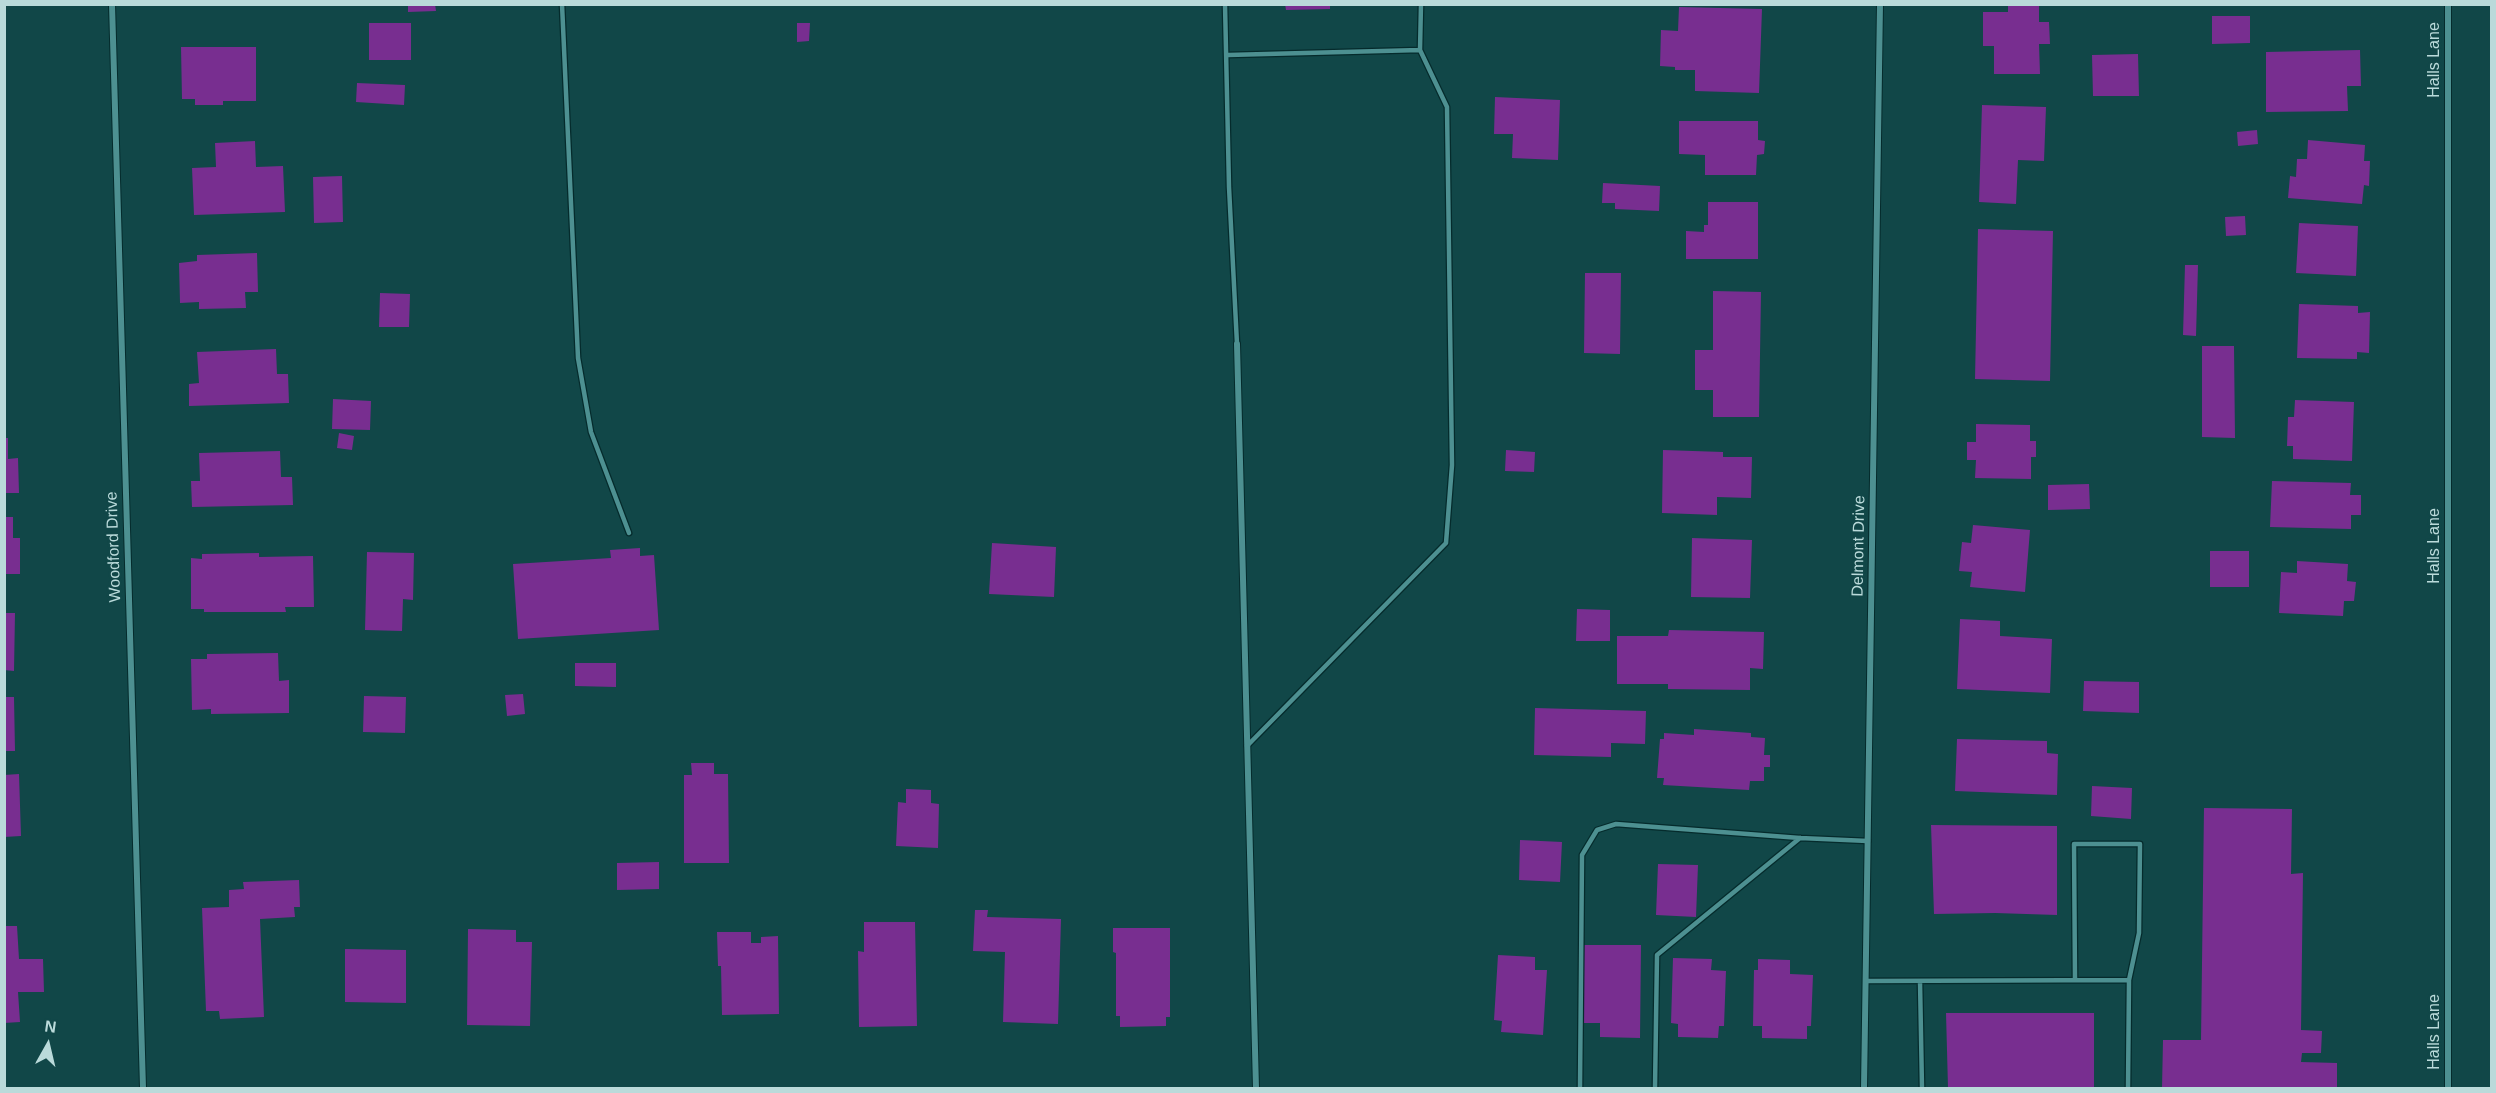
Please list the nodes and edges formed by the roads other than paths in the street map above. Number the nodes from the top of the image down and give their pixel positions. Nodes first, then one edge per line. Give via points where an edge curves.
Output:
1 (111, 4) edge
2 (562, 4) edge
3 (1226, 4) edge
4 (1421, 4) edge
5 (1880, 4) edge
6 (2448, 4) edge
7 (1420, 50) junction
8 (1228, 55) junction
9 (1237, 344) joint
10 (629, 533) dead end
11 (1247, 746) junction
12 (1800, 838) junction
13 (1868, 841) junction
14 (2075, 980) junction
15 (1866, 981) junction
16 (1920, 981) junction
17 (2129, 981) junction
18 (143, 1089) edge
19 (1256, 1089) edge
20 (1580, 1089) edge
21 (1655, 1089) edge
22 (1864, 1089) edge
23 (1922, 1089) edge
24 (2128, 1089) edge
25 (2448, 1089) edge

1 - 18 street, Woodford Drive
2 - 10 lane via 578,358 591,432
3 - 8 lane
4 - 7 lane
5 - 13 street, Delmont Drive
6 - 25 street, Halls Lane
7 - 8 lane
7 - 11 lane via 1446,107 1452,465 1446,543
8 - 9 lane via 1229,187
9 - 11 street
11 - 19 street
12 - 13 lane
12 - 20 lane via 1616,824 1597,830 1582,855
12 - 21 lane via 1657,955
13 - 15 street, Delmont Drive
14 - 16 lane
14 - 17 lane
14 - 17 lane via 2074,844 2140,844 2139,933
15 - 16 lane
15 - 22 street, Delmont Drive
16 - 23 lane
17 - 24 lane

